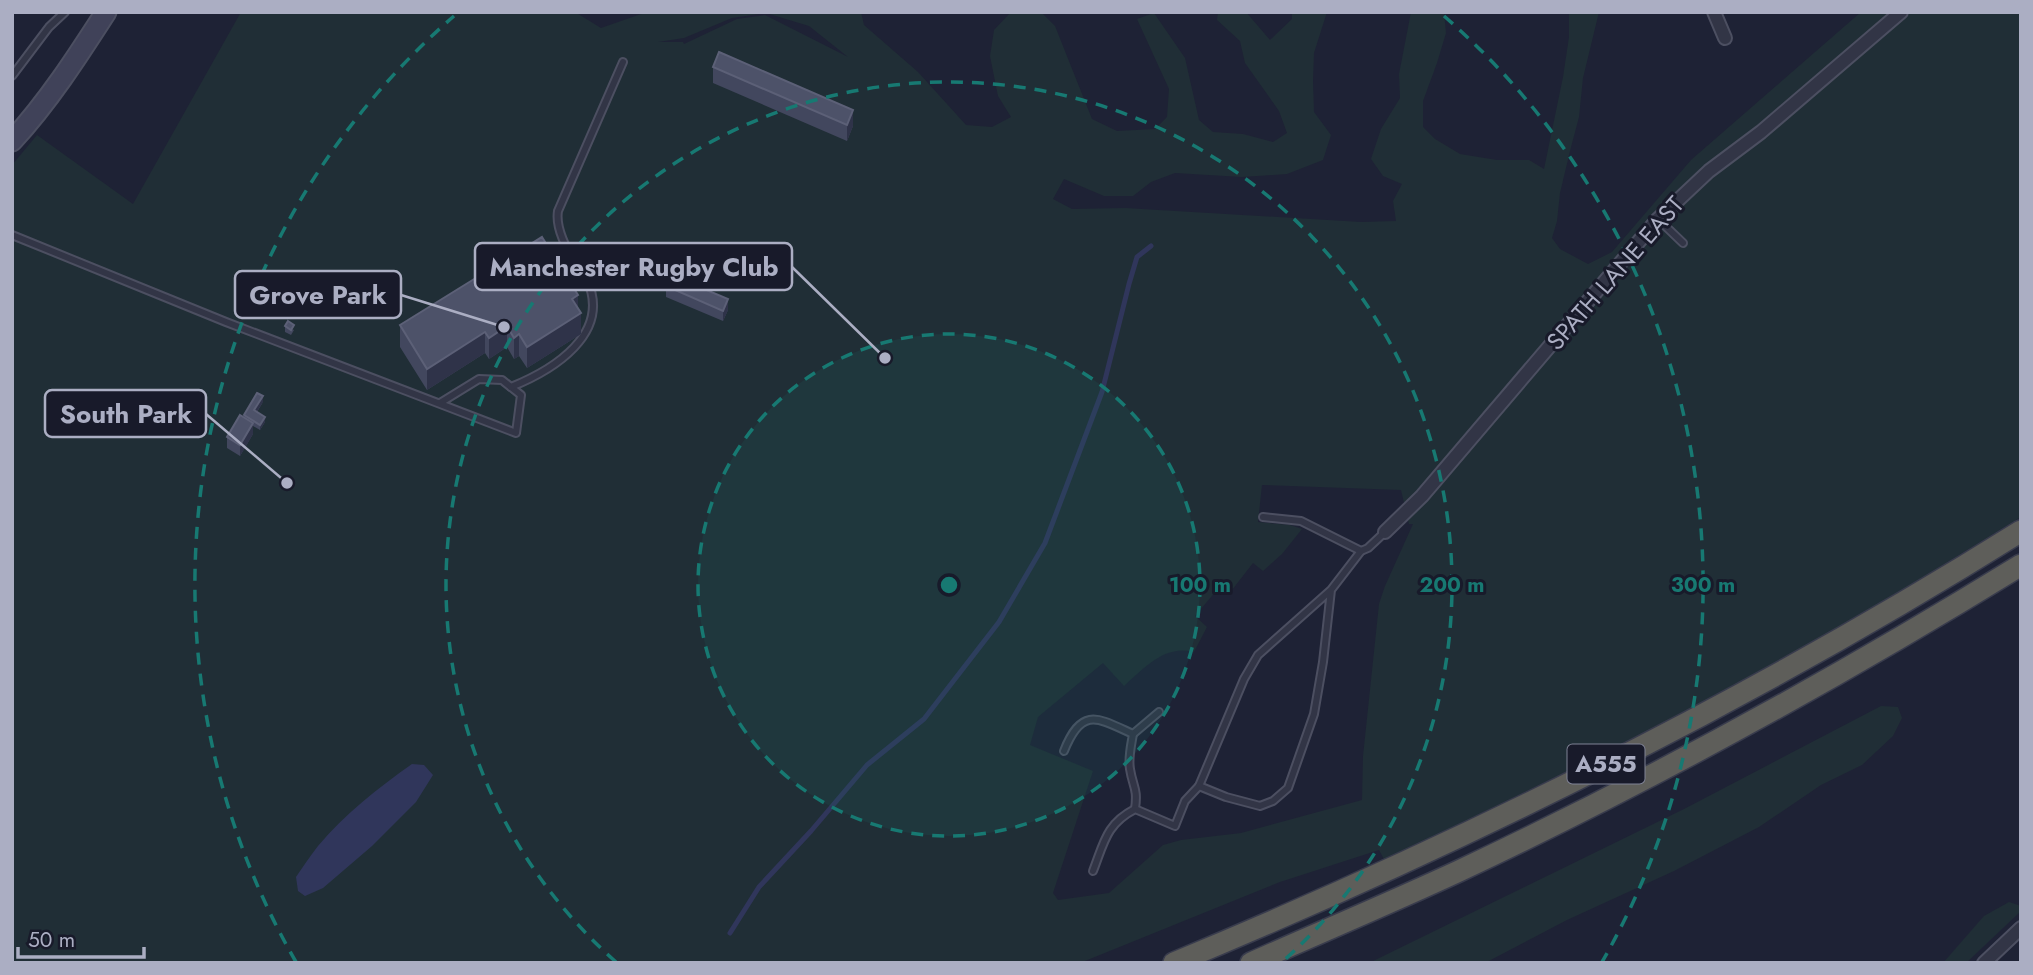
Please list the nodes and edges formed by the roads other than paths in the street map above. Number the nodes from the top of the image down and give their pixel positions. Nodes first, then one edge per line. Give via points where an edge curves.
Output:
1 (65, 12) edge
2 (106, 12) edge
3 (1714, 12) edge
4 (1901, 12) edge
5 (1725, 38) dead end
6 (623, 62) dead end
7 (12, 76) edge
8 (12, 141) edge
9 (1658, 219) junction
10 (12, 235) edge
11 (1683, 243) dead end
12 (511, 387) junction
13 (440, 403) junction
14 (1263, 517) dead end
15 (2021, 531) edge
16 (1385, 532) joint
17 (1361, 551) junction
18 (2021, 565) edge
19 (1331, 590) junction
20 (1159, 712) dead end
21 (1133, 734) junction
22 (1064, 751) dead end
23 (1199, 786) junction
24 (1135, 809) junction
25 (1093, 872) dead end
26 (2021, 928) edge
27 (1174, 963) edge
28 (1251, 963) edge
29 (1984, 963) edge

1 - 7 lane
2 - 8 main road via 71,66
3 - 5 street
4 - 9 street, SPATH LANE EAST
6 - 12 lane via 556,221 587,281 593,301 591,322 581,341 560,361
9 - 11 lane
9 - 16 street, SPATH LANE EAST via 1439,476
10 - 13 lane
12 - 13 lane via 502,380 479,379
12 - 13 lane via 521,395 516,433
14 - 17 lane via 1301,521
15 - 27 highway, A555 via 1878,617 1637,749 1450,842
16 - 17 lane
17 - 19 lane
18 - 28 highway, A555 via 1793,700 1649,777 1459,870
19 - 23 lane via 1258,655
19 - 23 lane via 1314,714 1288,788 1260,806
20 - 21 lane
21 - 22 lane via 1093,718 1075,730
21 - 24 lane via 1130,771 1138,793
23 - 24 lane via 1185,801 1175,826
24 - 25 lane via 1114,824
26 - 29 street

